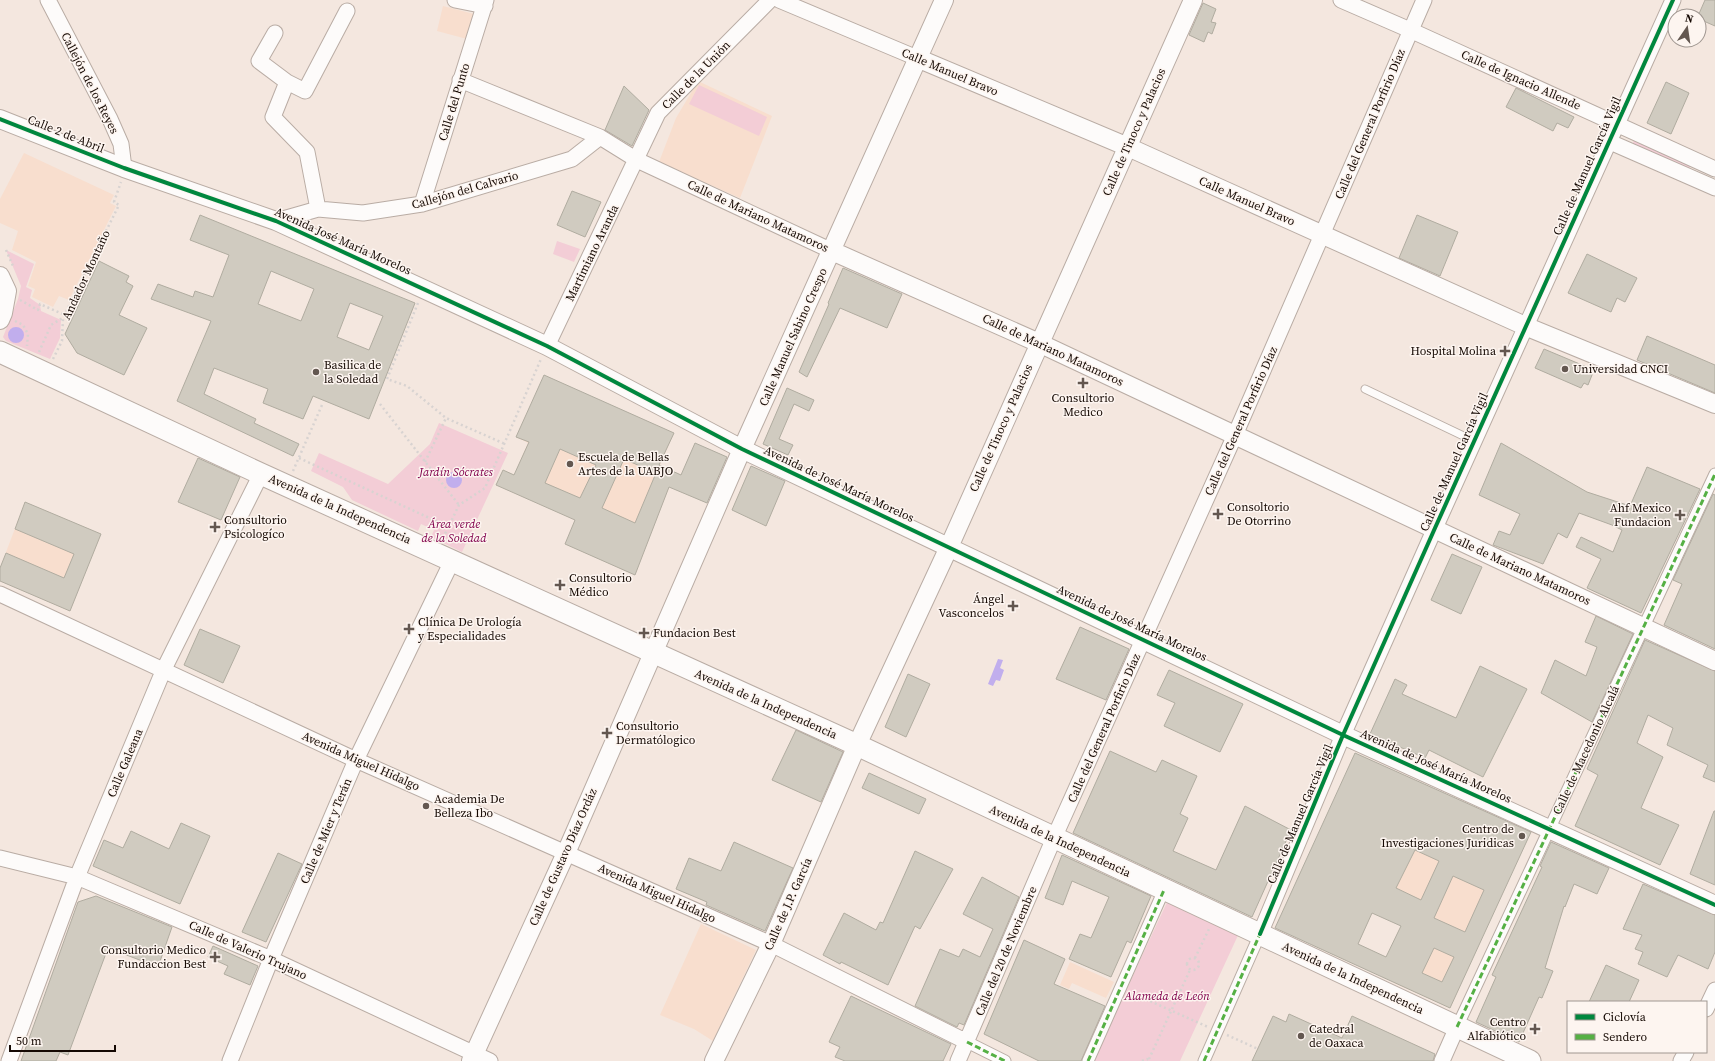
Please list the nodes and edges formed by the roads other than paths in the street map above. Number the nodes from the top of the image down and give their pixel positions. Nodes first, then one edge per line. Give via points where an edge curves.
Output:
1 (48, 0) edge
2 (455, 0) edge
3 (770, 0) edge
4 (778, 0) edge
5 (944, 0) edge
6 (1193, 0) edge
7 (1341, 0) edge
8 (1424, 0) edge
9 (1673, 0) edge
10 (485, 3) edge
11 (347, 11) dead end
12 (1410, 30) junction
13 (275, 33) dead end
14 (917, 58) junction
15 (460, 80) junction
16 (287, 82) junction
17 (0, 118) edge
18 (1617, 124) junction
19 (600, 137) junction
20 (1610, 142) junction
21 (1128, 147) junction
22 (637, 160) junction
23 (1701, 163) junction
24 (124, 168) junction
25 (1715, 169) edge
26 (1693, 179) junction
27 (1715, 188) edge
28 (422, 204) junction
29 (318, 209) junction
30 (276, 220) junction
31 (1322, 234) junction
32 (832, 251) junction
33 (0, 276) edge
34 (5, 319) edge
35 (1525, 326) junction
36 (1039, 342) junction
37 (547, 346) junction
38 (0, 352) edge
39 (1364, 389) dead end
40 (1715, 404) edge
41 (1235, 435) junction
42 (1474, 441) junction
43 (742, 449) junction
44 (261, 474) junction
45 (1715, 474) edge
46 (1435, 528) junction
47 (949, 547) junction
48 (444, 557) junction
49 (0, 594) edge
50 (1643, 628) junction
51 (1144, 639) junction
52 (654, 653) junction
53 (1715, 661) edge
54 (164, 670) junction
55 (1344, 735) junction
56 (857, 745) junction
57 (356, 760) junction
58 (1550, 828) junction
59 (1054, 839) junction
60 (566, 853) junction
61 (0, 858) edge
62 (77, 877) junction
63 (1164, 890) junction
64 (1715, 905) edge
65 (1260, 934) junction
66 (771, 944) junction
67 (272, 959) junction
68 (1715, 990) edge
69 (1707, 1007) edge
70 (1457, 1027) junction
71 (967, 1042) junction
72 (478, 1058) edge
73 (9, 1061) edge
74 (230, 1061) edge
75 (714, 1061) edge
76 (958, 1061) edge
77 (1005, 1061) edge
78 (1088, 1061) edge
79 (1204, 1061) edge
80 (1442, 1061) edge
81 (1530, 1061) edge

1 - 24 street, Callejón de los Reyes via 110,119 121,144
2 - 10 street
3 - 22 street, Calle de la Unión via 658,113
4 - 14 street, Calle Manuel Bravo
5 - 14 street, Calle Manuel Sabino Crespo
6 - 21 street, Calle de Tinoco y Palacios
7 - 12 street, Calle de Ignacio Allende
8 - 12 street, Calle del General Porfirio Díaz
9 - 18 street, Calle de Manuel García Vigil
10 - 15 street, Calle del Punto
11 - 16 street via 305,91
12 - 18 street, Calle de Ignacio Allende
12 - 31 street, Calle del General Porfirio Díaz
13 - 16 street via 259,61
14 - 21 street, Calle Manuel Bravo
14 - 32 street, Calle Manuel Sabino Crespo
15 - 19 street, Calle de Mariano Matamoros
15 - 28 street, Calle del Punto
16 - 29 street via 273,117 307,152
17 - 24 street, Calle 2 de Abril
18 - 20 street, Calle de Manuel García Vigil
18 - 23 street, Calle de Ignacio Allende
19 - 22 street, Calle de Mariano Matamoros
19 - 28 street, Callejón del Calvario via 572,159
20 - 26 street
20 - 35 street, Calle de Manuel García Vigil
21 - 31 street, Calle Manuel Bravo
21 - 36 street, Calle de Tinoco y Palacios
22 - 32 street, Calle de Mariano Matamoros
22 - 37 street, Martimiano Aranda
23 - 25 street, Calle de Ignacio Allende
23 - 26 street
24 - 30 street, Avenida José María Morelos
26 - 27 street
28 - 29 street, Callejón del Calvario via 363,213
29 - 30 street, Callejón del Calvario
30 - 37 street, Avenida José María Morelos
31 - 35 street, Calle Manuel Bravo
31 - 41 street, Calle del General Porfirio Díaz
32 - 36 street, Calle de Mariano Matamoros
32 - 43 street, Calle Manuel Sabino Crespo
33 - 34 street via 7,291 3,313
35 - 40 street, Calle Manuel Bravo
35 - 42 street, Calle de Manuel García Vigil
36 - 41 street, Calle de Mariano Matamoros
36 - 47 street, Calle de Tinoco y Palacios
37 - 43 street, Avenida de José María Morelos
38 - 44 main road, Avenida de la Independencia via 42,365
39 - 42 lane
41 - 46 street, Calle de Mariano Matamoros
41 - 51 street, Calle del General Porfirio Díaz
42 - 46 street, Calle de Manuel García Vigil
43 - 47 street, Avenida de José María Morelos
43 - 52 street, Calle Manuel Sabino Crespo
44 - 48 main road, Avenida de la Independencia
44 - 54 street, Calle Galeana
45 - 50 street, Calle de Macedonio Alcalá
46 - 50 street, Calle de Mariano Matamoros
46 - 55 street, Calle de Manuel García Vigil
47 - 51 street, Avenida de José María Morelos
47 - 56 street, Calle de Tinoco y Palacios
48 - 52 main road, Avenida de la Independencia
48 - 57 street, Calle de Mier y Terán
49 - 54 street, Avenida Miguel Hidalgo
50 - 53 street, Calle de Mariano Matamoros
50 - 58 street, Calle de Macedonio Alcalá
51 - 55 street, Avenida de José María Morelos
51 - 59 street, Calle del General Porfirio Díaz
52 - 56 main road, Avenida de la Independencia
52 - 60 street, Calle de Gustavo Díaz Ordáz
54 - 57 street, Avenida Miguel Hidalgo
54 - 62 street, Calle Galeana
55 - 58 street, Avenida de José María Morelos
55 - 65 street, Calle de Manuel García Vigil
56 - 59 main road, Avenida de la Independencia
56 - 66 street, Calle de J.P. García
57 - 60 street, Avenida Miguel Hidalgo
57 - 67 street, Calle de Mier y Terán
58 - 64 street, Avenida de José María Morelos
58 - 70 street, Calle de Macedonio Alcalá
59 - 63 main road, Avenida de la Independencia
59 - 71 street, Calle del 20 de Noviembre
60 - 66 street, Avenida Miguel Hidalgo
60 - 72 street, Calle de Gustavo Díaz Ordáz
61 - 62 street, Calle de Valerio Trujano
62 - 67 street, Calle de Valerio Trujano
62 - 73 street, Calle Galeana
63 - 65 main road, Avenida de la Independencia
63 - 78 street
65 - 70 main road, Avenida de la Independencia
65 - 79 street, Calle de Manuel García Vigil
66 - 71 street, Avenida Miguel Hidalgo
66 - 75 street, Calle de J.P. García
67 - 72 street, Calle de Valerio Trujano
67 - 74 street, Calle de Mier y Terán
68 - 69 street
70 - 80 street
70 - 81 main road, Avenida de la Independencia
71 - 76 street, Calle del 20 de Noviembre
71 - 77 street, Avenida Miguel Hidalgo

